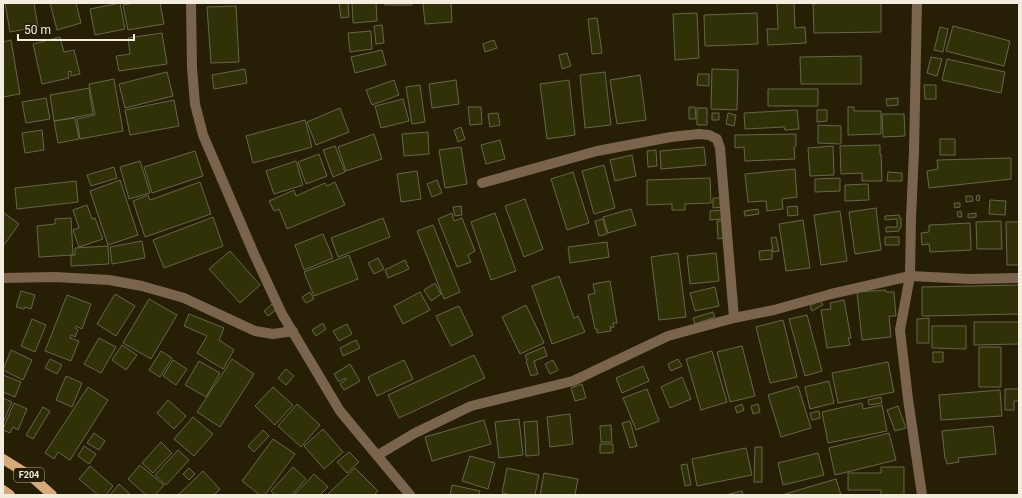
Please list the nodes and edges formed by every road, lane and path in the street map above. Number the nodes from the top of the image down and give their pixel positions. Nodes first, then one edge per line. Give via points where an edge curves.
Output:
1 (191, 3) edge
2 (917, 3) edge
3 (482, 182) dead end
4 (910, 276) junction
5 (3, 278) edge
6 (1019, 278) edge
7 (734, 318) junction
8 (293, 331) junction
9 (378, 455) junction
10 (3, 459) edge
11 (3, 490) edge
12 (10, 495) edge
13 (52, 495) edge
14 (410, 495) edge
15 (922, 495) edge

1 - 8 street via 195,104 203,135 257,261 282,314
2 - 4 street
3 - 7 street via 596,151 671,137 709,135 716,139 720,148
4 - 6 street
4 - 7 street
4 - 15 street via 900,330
5 - 8 street via 55,276 109,280 142,286 184,298 256,331 273,334
7 - 9 street via 668,336 573,381 471,406 415,433
8 - 9 street via 340,411
9 - 14 street
10 - 13 main road, F204 via 32,477
11 - 12 main road, F204

